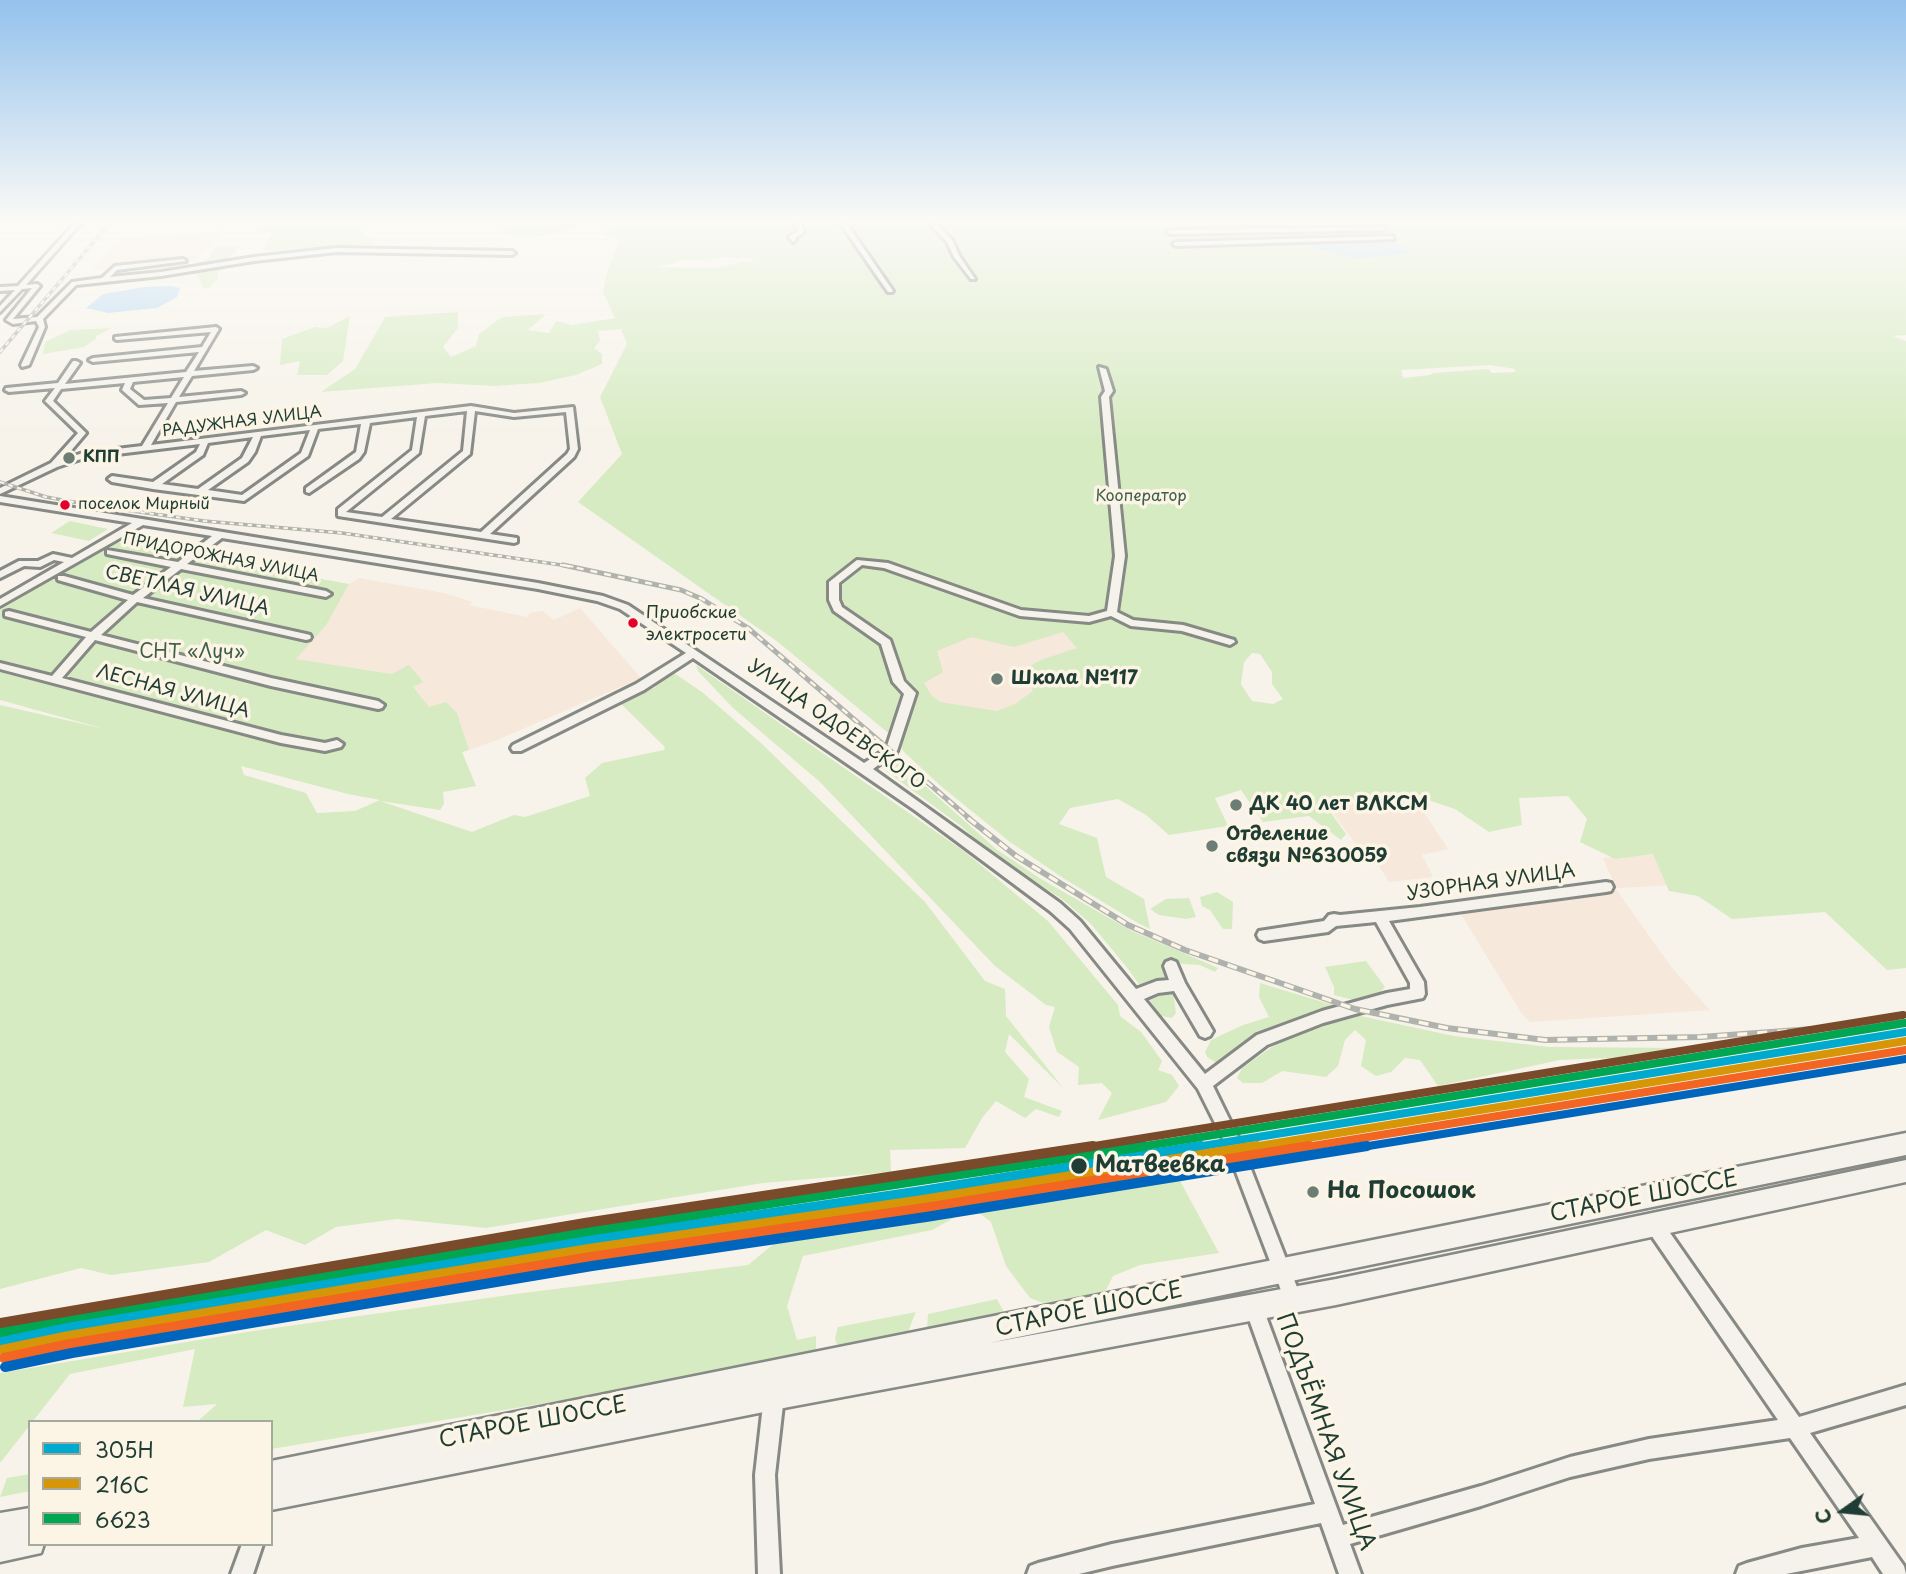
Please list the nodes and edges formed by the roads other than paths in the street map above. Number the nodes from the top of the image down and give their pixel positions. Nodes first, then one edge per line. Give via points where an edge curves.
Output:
1 (28, 297) edge
2 (60, 297) edge
3 (39, 319) junction
4 (117, 338) dead end
5 (204, 349) junction
6 (93, 360) dead end
7 (76, 363) dead end
8 (25, 365) dead end
9 (253, 368) dead end
10 (1102, 369) dead end
11 (189, 374) junction
12 (130, 380) junction
13 (58, 386) junction
14 (9, 390) dead end
15 (241, 393) dead end
16 (174, 400) junction
17 (471, 408) junction
18 (421, 414) junction
19 (366, 421) junction
20 (315, 427) junction
21 (258, 434) junction
22 (205, 441) junction
23 (145, 448) junction
24 (54, 465) junction
25 (112, 479) dead end
26 (153, 486) junction
27 (309, 490) dead end
28 (0, 491) edge
29 (199, 492) junction
30 (248, 497) joint
31 (0, 499) edge
32 (383, 521) junction
33 (141, 522) junction
34 (221, 534) junction
35 (482, 536) junction
36 (514, 540) dead end
37 (110, 552) dead end
38 (73, 561) junction
39 (179, 566) junction
40 (0, 575) edge
41 (61, 578) dead end
42 (326, 594) dead end
43 (135, 598) junction
44 (0, 603) edge
45 (1112, 613) junction
46 (9, 614) dead end
47 (92, 637) junction
48 (306, 637) dead end
49 (1230, 642) dead end
50 (694, 653) junction
51 (0, 666) edge
52 (55, 679) junction
53 (378, 705) dead end
54 (337, 744) dead end
55 (517, 748) dead end
56 (863, 770) junction
57 (1606, 887) dead end
58 (1380, 917) junction
59 (1264, 935) dead end
60 (1171, 966) dead end
61 (1178, 985) junction
62 (1134, 996) junction
63 (1205, 1031) dead end
64 (1204, 1084) junction
65 (1906, 1144) edge
66 (1906, 1171) edge
67 (1635, 1199) junction
68 (1655, 1226) junction
69 (1280, 1270) junction
70 (1293, 1300) junction
71 (1254, 1308) junction
72 (1906, 1395) edge
73 (775, 1396) junction
74 (1794, 1428) junction
75 (273, 1475) edge
76 (273, 1495) edge
77 (1327, 1512) junction
78 (28, 1522) edge
79 (0, 1528) edge
80 (1336, 1537) junction
81 (28, 1542) edge
82 (252, 1546) edge
83 (1876, 1546) junction
84 (0, 1547) edge
85 (242, 1574) edge
86 (769, 1574) edge
87 (1038, 1574) edge
88 (1350, 1574) edge
89 (1747, 1574) edge
90 (1896, 1574) edge

1 - 3 street via 9,320
2 - 3 street
3 - 8 street via 42,327
4 - 5 street via 216,329
5 - 6 street
5 - 11 street
7 - 13 street
9 - 11 street
10 - 45 street via 1109,391 1105,410 1120,556
11 - 12 street
11 - 16 street
12 - 13 street
12 - 16 street via 126,390 142,403
13 - 14 street
13 - 24 street via 50,403 82,433
15 - 16 street
16 - 23 street
17 - 18 street, РАДУЖНАЯ УЛИЦА
17 - 32 street via 467,452
17 - 35 street, РАДУЖНАЯ УЛИЦА via 514,415 570,409 574,449
18 - 19 street, РАДУЖНАЯ УЛИЦА
18 - 32 street via 416,451 341,511
19 - 20 street, РАДУЖНАЯ УЛИЦА
19 - 27 street via 356,457
20 - 21 street, РАДУЖНАЯ УЛИЦА
20 - 30 street via 305,454
21 - 22 street, РАДУЖНАЯ УЛИЦА
21 - 29 street via 245,460
22 - 23 street, РАДУЖНАЯ УЛИЦА
22 - 26 street via 196,456
23 - 24 street, РАДУЖНАЯ УЛИЦА via 83,456
24 - 28 street
25 - 26 street
26 - 29 street
29 - 30 street
31 - 33 street, УЛИЦА ОДОЕВСКОГО
32 - 35 street
33 - 34 street, УЛИЦА ОДОЕВСКОГО
33 - 38 street
34 - 39 street
34 - 50 street, УЛИЦА ОДОЕВСКОГО via 599,598 625,607
35 - 36 street
37 - 39 street, ПРИДОРОЖНАЯ УЛИЦА
38 - 40 street via 53,557 40,564 22,563
38 - 44 street
39 - 42 street, ПРИДОРОЖНАЯ УЛИЦА
39 - 43 street
41 - 43 street, СВЕТЛАЯ УЛИЦА
43 - 47 street
43 - 48 street, СВЕТЛАЯ УЛИЦА
45 - 49 street via 1131,624 1183,628
45 - 56 street via 1089,619 1020,613 913,573 860,562 834,582 834,600 838,609 886,642 899,682 910,693 891,751
46 - 47 street
47 - 52 street
47 - 53 street
50 - 55 street via 640,687
50 - 56 street, УЛИЦА ОДОЕВСКОГО
51 - 52 street, ЛЕСНАЯ УЛИЦА
52 - 54 street, ЛЕСНАЯ УЛИЦА via 281,739 325,747
56 - 62 street, УЛИЦА ОДОЕВСКОГО via 1055,907 1097,949
57 - 58 street, УЗОРНАЯ УЛИЦА
58 - 59 street, УЗОРНАЯ УЛИЦА via 1334,919 1328,926
58 - 64 street via 1417,982 1418,995 1322,1017 1262,1040
60 - 61 street
61 - 62 street
61 - 63 street
62 - 64 street, УЛИЦА ОДОЕВСКОГО
64 - 69 street, УЛИЦА ОДОЕВСКОГО via 1230,1136
65 - 67 highway, СТАРОЕ ШОССЕ
66 - 68 highway, СТАРОЕ ШОССЕ
67 - 68 highway
67 - 69 highway, СТАРОЕ ШОССЕ
68 - 70 highway, СТАРОЕ ШОССЕ
68 - 74 street
69 - 70 street, УЛИЦА ОДОЕВСКОГО
69 - 75 highway, СТАРОЕ ШОССЕ
70 - 71 highway, СТАРОЕ ШОССЕ
71 - 73 highway, СТАРОЕ ШОССЕ
71 - 77 street, ПОДЪЁМНАЯ УЛИЦА
72 - 74 street
73 - 76 highway, СТАРОЕ ШОССЕ
73 - 86 street via 765,1475
74 - 80 street via 1649,1449 1570,1466
74 - 83 street
77 - 80 street, ПОДЪЁМНАЯ УЛИЦА
77 - 87 street
78 - 79 highway
80 - 88 street, ПОДЪЁМНАЯ УЛИЦА
81 - 84 highway
82 - 85 street
83 - 89 street
83 - 90 street

